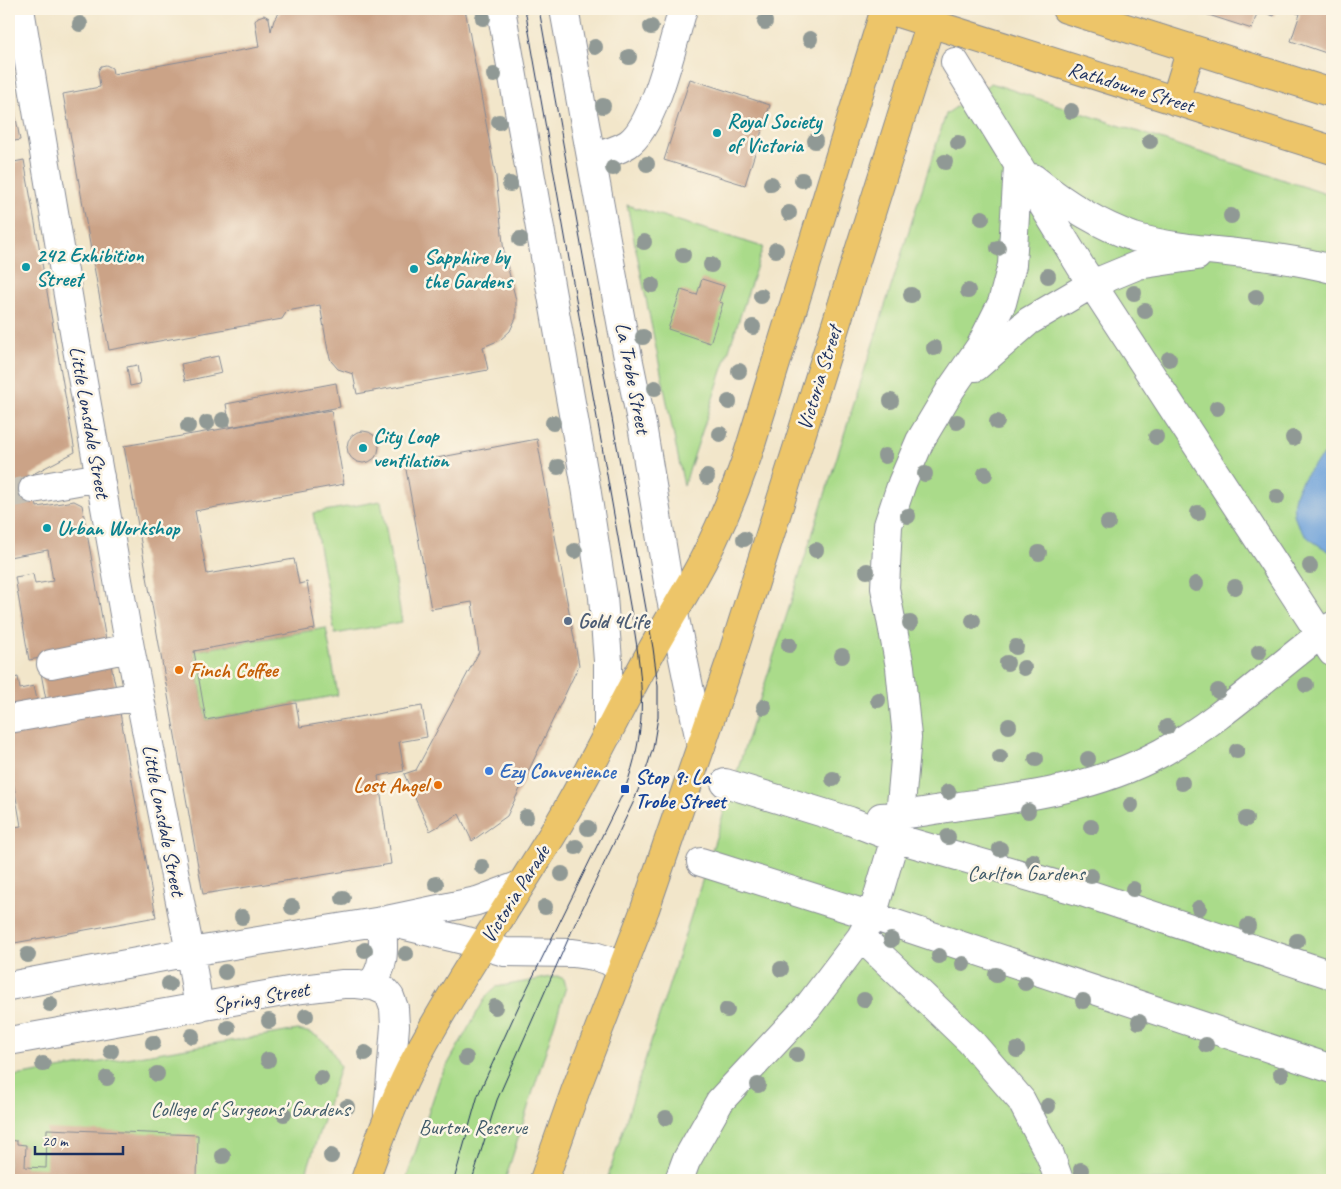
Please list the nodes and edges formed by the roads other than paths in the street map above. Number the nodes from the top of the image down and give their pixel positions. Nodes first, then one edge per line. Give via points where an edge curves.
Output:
1 (501, 9) edge
2 (564, 9) edge
3 (683, 9) edge
4 (885, 9) edge
5 (1066, 9) edge
6 (22, 11) edge
7 (932, 16) edge
8 (1191, 49) junction
9 (955, 62) dead end
10 (1332, 93) edge
11 (1175, 101) junction
12 (1332, 150) edge
13 (592, 157) junction
14 (1018, 166) junction
15 (1226, 252) junction
16 (1332, 269) edge
17 (1092, 284) junction
18 (951, 389) junction
19 (100, 477) junction
20 (33, 489) tunnel mouth
21 (674, 612) junction
22 (1329, 637) edge
23 (130, 648) junction
24 (51, 664) dead end
25 (139, 696) junction
26 (9, 719) edge
27 (608, 734) junction
28 (701, 746) junction
29 (725, 783) dead end
30 (898, 827) junction
31 (700, 862) dead end
32 (520, 885) junction
33 (382, 921) junction
34 (866, 927) junction
35 (482, 946) junction
36 (190, 952) junction
37 (622, 969) junction
38 (1332, 975) edge
39 (370, 985) junction
40 (9, 986) edge
41 (199, 1008) junction
42 (9, 1041) edge
43 (1332, 1069) edge
44 (388, 1118) junction
45 (365, 1180) edge
46 (544, 1180) edge
47 (679, 1180) edge
48 (1059, 1180) edge

1 - 27 street via 602,588 608,647
2 - 13 street, La Trobe Street
3 - 13 street via 652,111 643,128 630,143
4 - 7 main road, Rathdowne Street
4 - 21 main road via 748,454 721,524
5 - 8 main road
6 - 19 street, Little Lonsdale Street
7 - 11 main road, Rathdowne Street
7 - 28 main road, Victoria Street via 732,659
8 - 10 main road
8 - 11 main road
9 - 14 street
11 - 12 main road, Rathdowne Street
13 - 21 street, La Trobe Street
14 - 15 street via 1059,199 1134,237 1184,248
14 - 17 street
14 - 18 street via 1012,264 1002,303 980,347
15 - 16 street via 1282,258
15 - 17 street via 1138,265
17 - 18 street via 1029,321
17 - 22 street
18 - 30 street via 920,441 888,525 885,588 900,666 907,737
19 - 20 street
19 - 23 street, Little Lonsdale Street
21 - 27 main road, Victoria Parade
21 - 28 street, La Trobe Street
22 - 30 street via 1209,723 1161,753 1072,788
23 - 24 street
23 - 25 street, Little Lonsdale Street
25 - 26 street
25 - 36 street, Little Lonsdale Street
27 - 32 main road, Victoria Parade via 554,832
28 - 37 main road
29 - 30 street via 850,821
30 - 34 street
30 - 38 street
31 - 34 street
32 - 33 street via 470,903
32 - 35 main road, Victoria Parade
33 - 35 street
33 - 36 street
33 - 39 street via 383,960 380,973
34 - 43 street
34 - 47 street via 807,1008 720,1101 686,1161
34 - 48 street via 1021,1100 1050,1155
35 - 37 street via 505,952 594,956
35 - 44 main road, Victoria Parade via 440,1015
36 - 40 street
36 - 41 street, Little Lonsdale Street
37 - 46 main road
39 - 41 street, Spring Street via 321,986
39 - 44 street via 385,991 394,1008
41 - 42 street, Spring Street
44 - 45 main road, Victoria Parade

